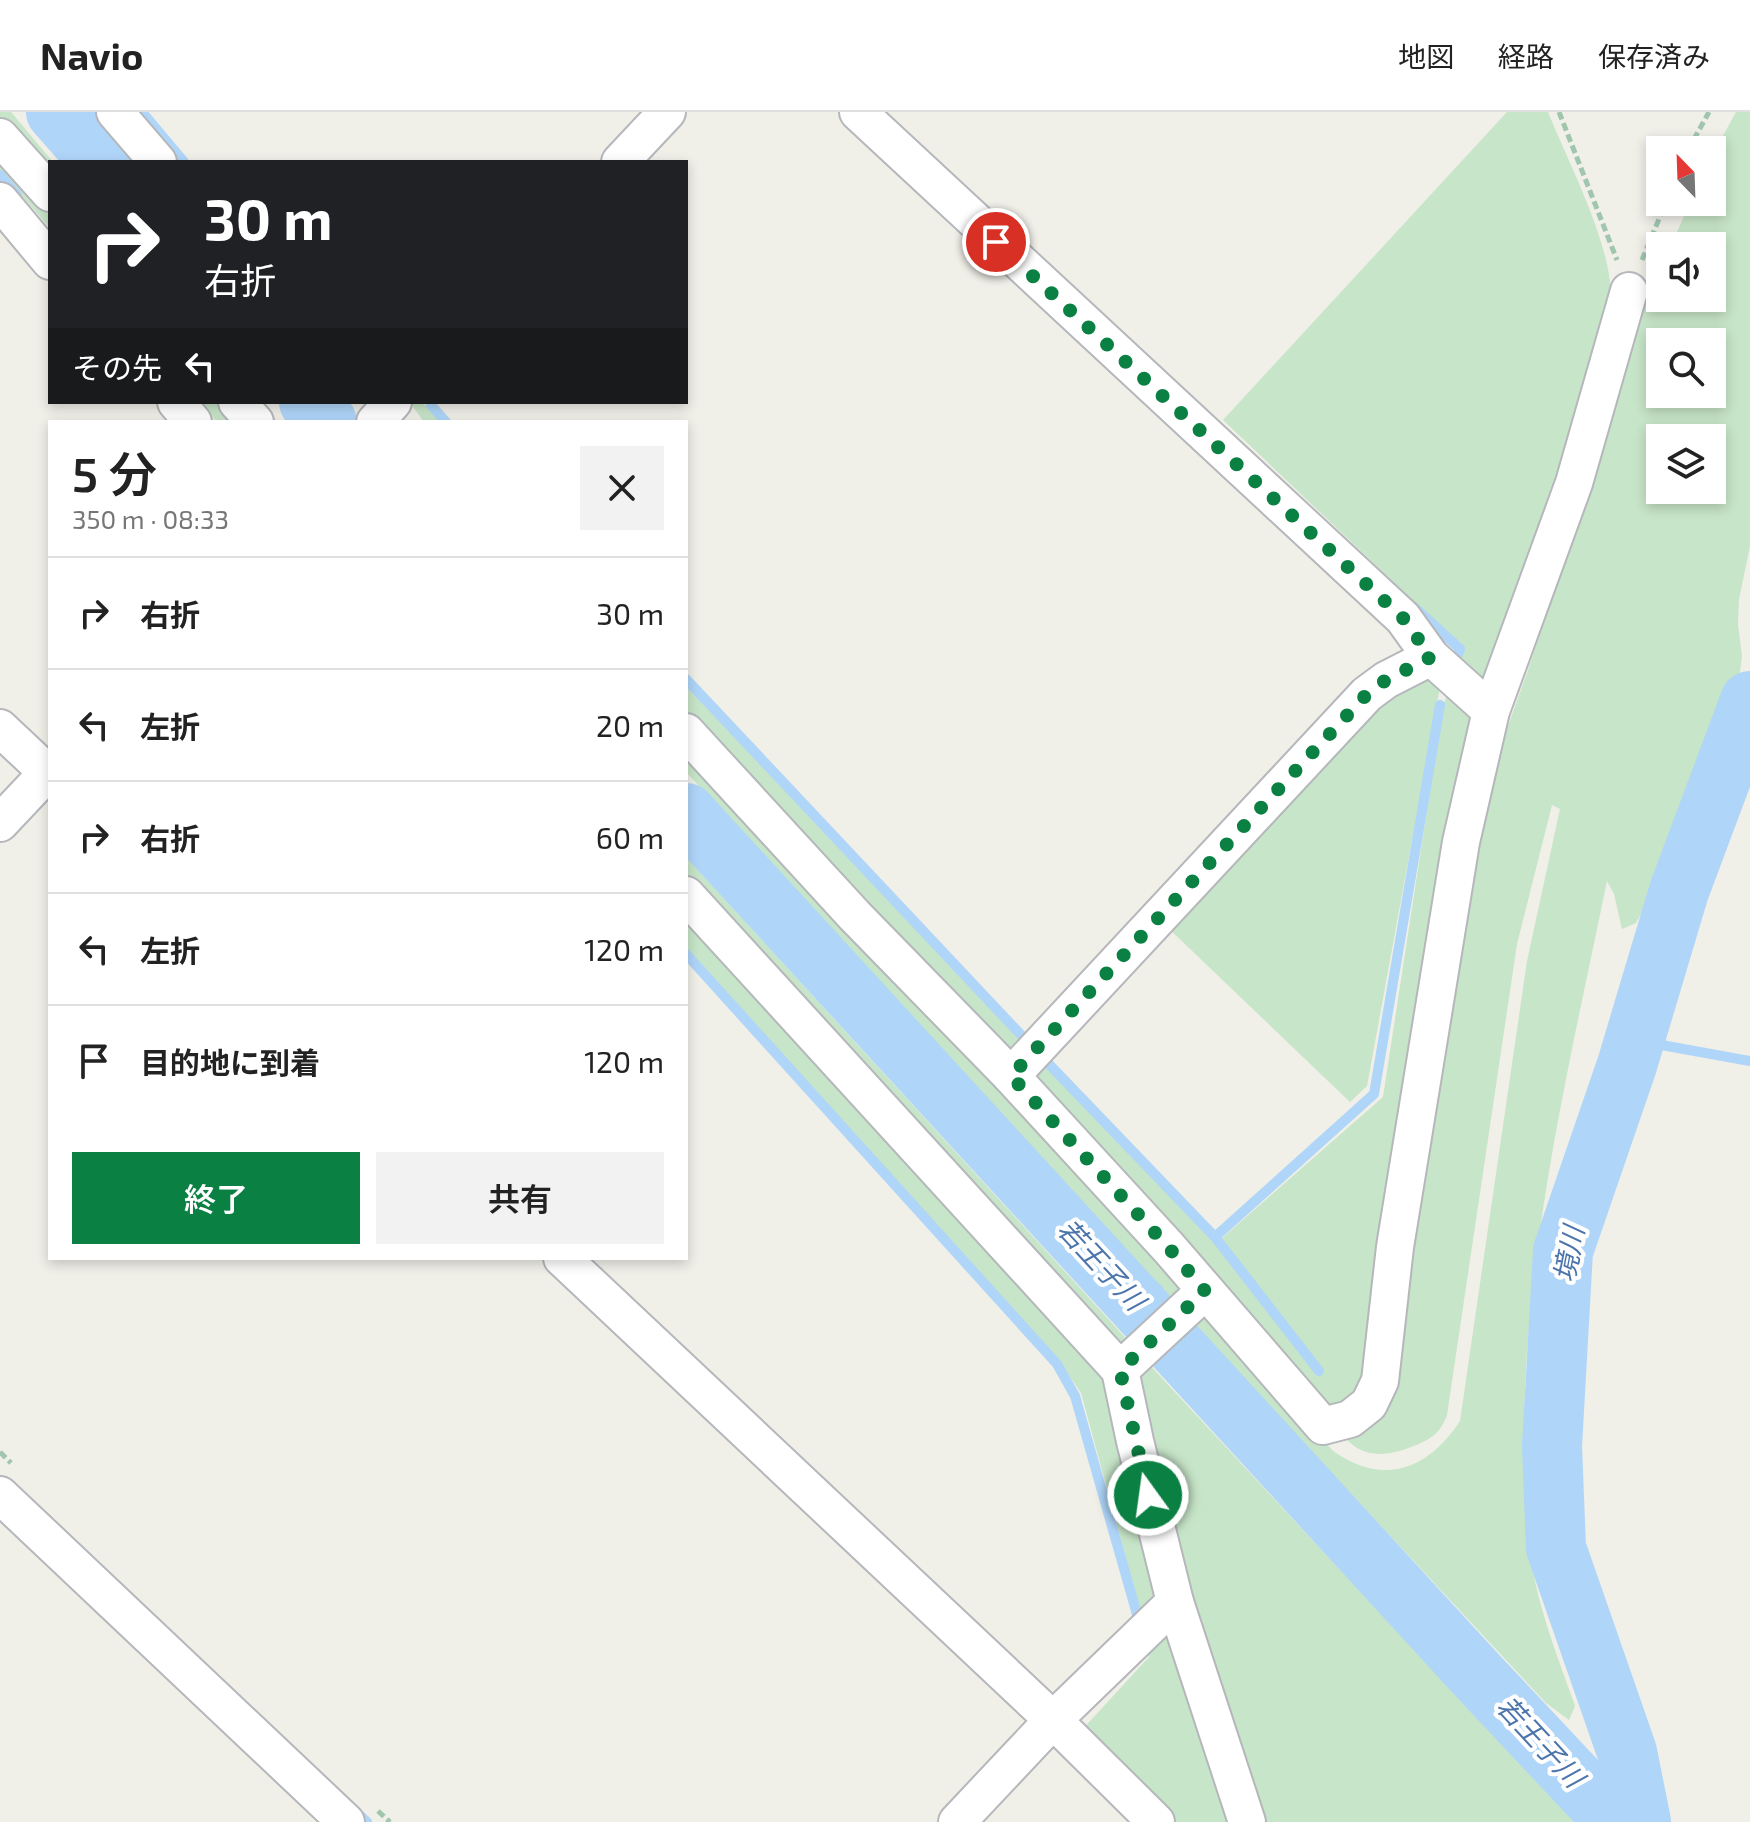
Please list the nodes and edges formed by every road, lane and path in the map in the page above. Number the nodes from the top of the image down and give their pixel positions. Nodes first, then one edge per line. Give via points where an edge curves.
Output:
1 (115, 112) edge
2 (667, 112) edge
3 (858, 112) edge
4 (1559, 112) edge
5 (1709, 112) edge
6 (1696, 136) edge
7 (0, 137) edge
8 (156, 160) edge
9 (622, 160) edge
10 (48, 191) edge
11 (0, 201) edge
12 (1660, 216) edge
13 (48, 259) edge
14 (1629, 291) junction
15 (178, 404) edge
16 (239, 404) edge
17 (391, 404) edge
18 (395, 404) edge
19 (191, 420) edge
20 (253, 420) edge
21 (377, 420) edge
22 (407, 420) edge
23 (1431, 657) junction
24 (1491, 711) junction
25 (0, 728) edge
26 (688, 734) edge
27 (48, 772) edge
28 (48, 774) edge
29 (0, 823) edge
30 (688, 897) edge
31 (1011, 1076) junction
32 (564, 1260) edge
33 (1205, 1291) junction
34 (1127, 1364) junction
35 (0, 1495) edge
36 (1175, 1602) junction
37 (1053, 1720) junction
38 (346, 1822) edge
39 (957, 1822) edge
40 (1156, 1822) edge
41 (1247, 1822) edge

1 - 8 street
2 - 9 street
3 - 23 street via 1403,618
4 - 14 path
5 - 6 path
7 - 10 street
11 - 13 street
12 - 14 path
14 - 24 street via 1574,483
15 - 19 street
16 - 20 street
17 - 21 street
18 - 22 street
23 - 24 street
23 - 31 street via 1367,694
24 - 33 street via 1456,874 1395,1247 1380,1381 1369,1404 1350,1419 1323,1426
25 - 27 street
26 - 31 street
28 - 29 street
30 - 34 street
31 - 33 street
32 - 37 street
33 - 34 street
34 - 36 street via 1135,1441
35 - 38 street
36 - 37 street
36 - 41 street
37 - 39 street
37 - 40 street

